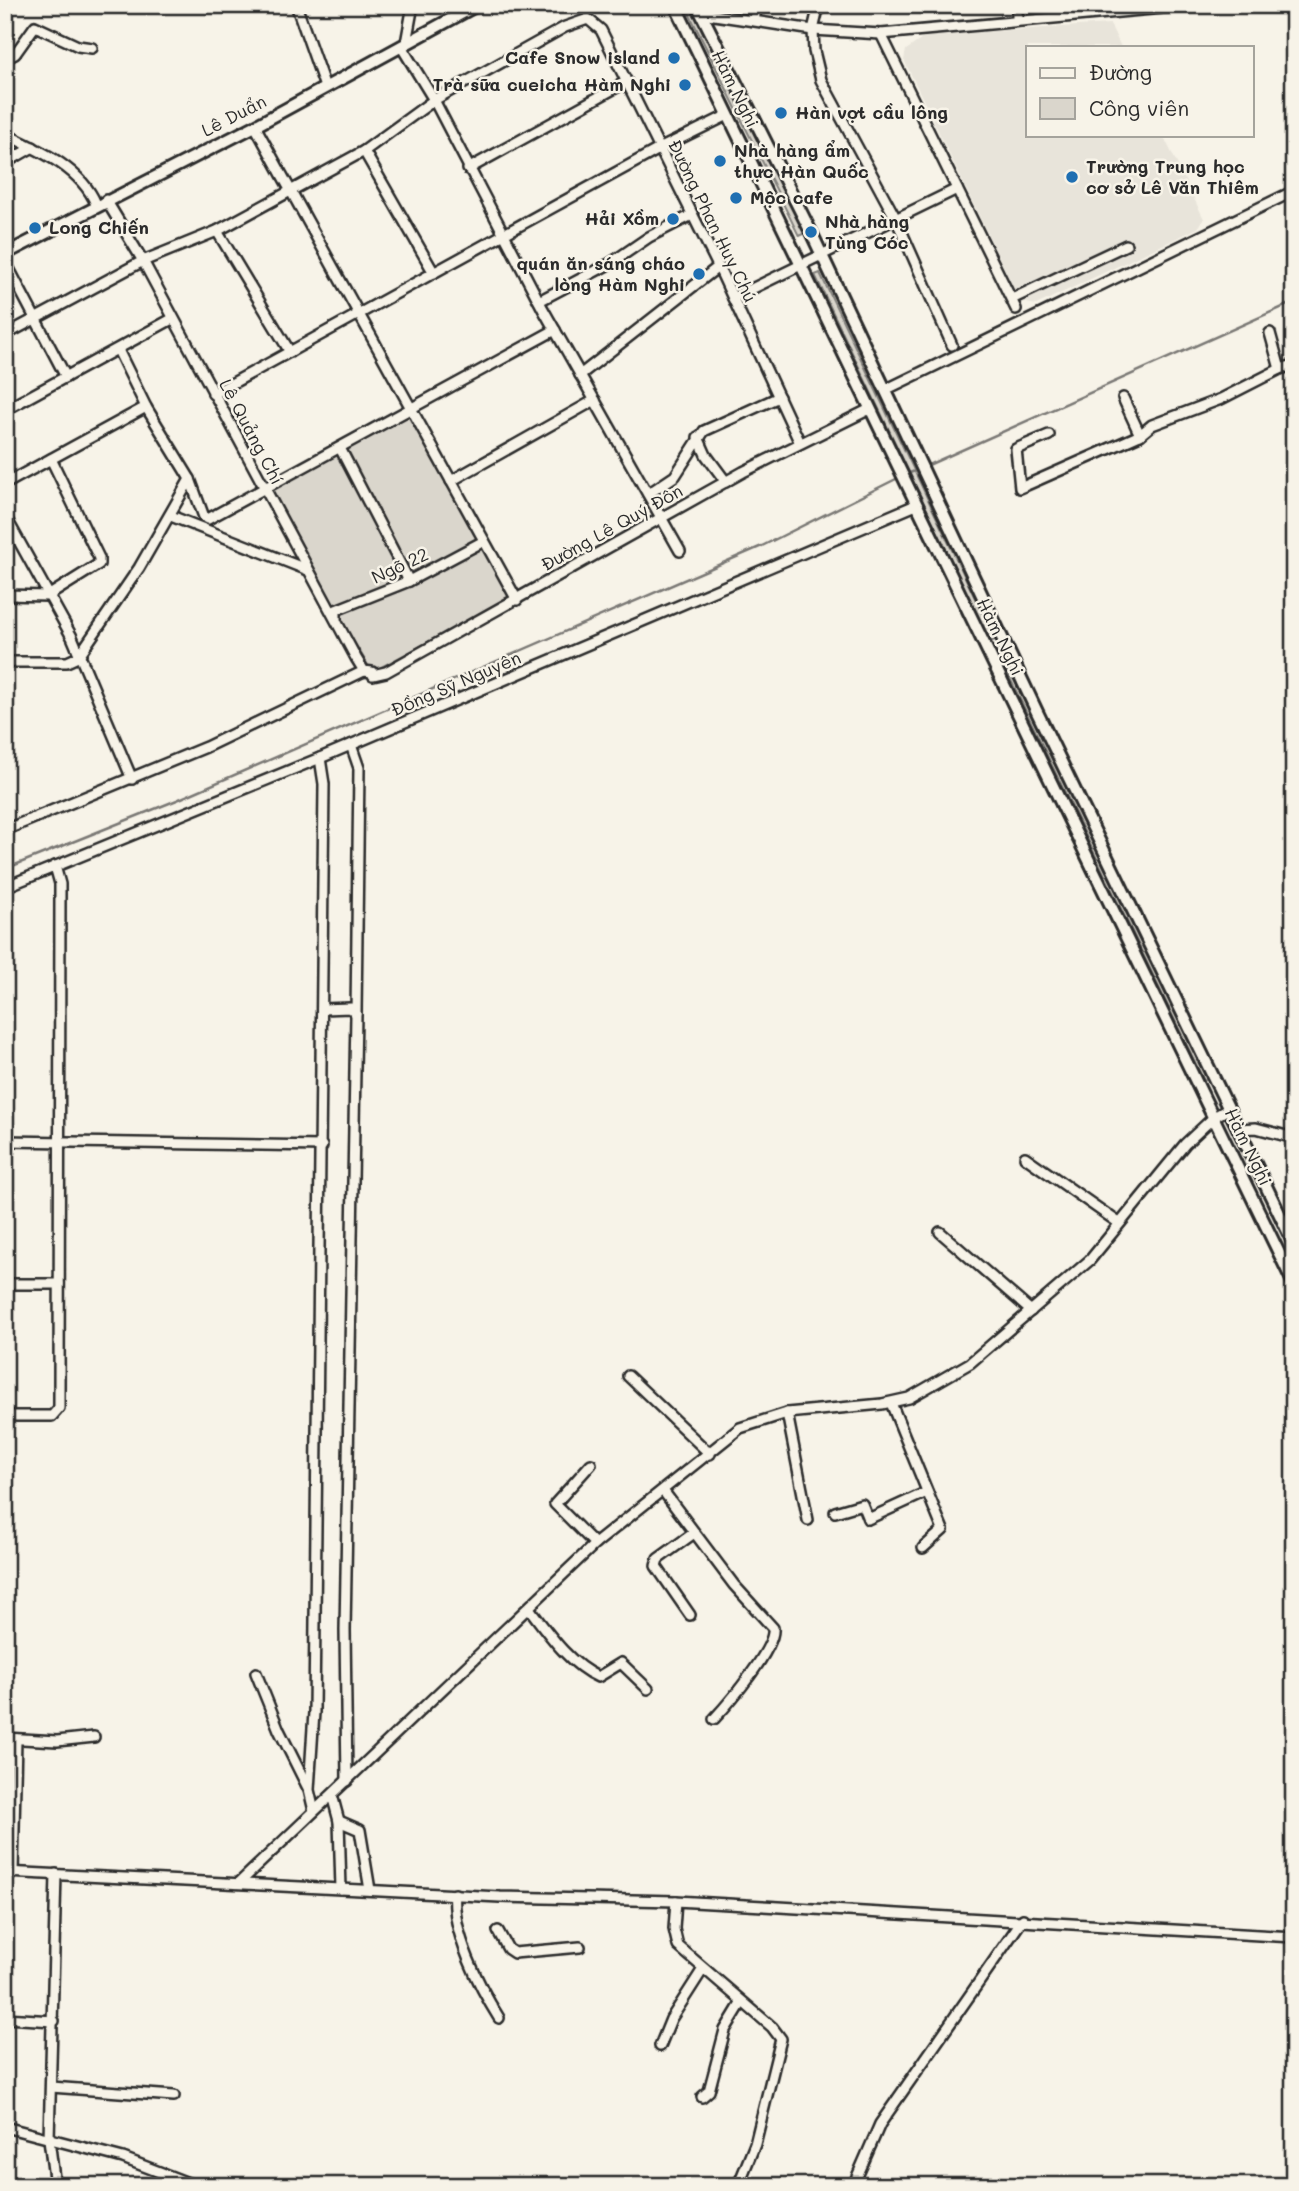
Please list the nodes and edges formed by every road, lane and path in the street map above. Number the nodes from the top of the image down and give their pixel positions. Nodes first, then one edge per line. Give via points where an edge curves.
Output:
1 (296, 5) edge
2 (413, 5) edge
3 (477, 5) edge
4 (675, 5) edge
5 (757, 5) edge
6 (819, 5) edge
7 (1017, 5) edge
8 (1196, 5) edge
9 (1162, 6) edge
10 (699, 9) edge
11 (1089, 9) edge
12 (754, 20) junction
13 (1017, 21) junction
14 (813, 30) junction
15 (881, 34) junction
16 (404, 45) junction
17 (92, 48) dead end
18 (5, 59) edge
19 (626, 82) junction
20 (325, 87) junction
21 (434, 100) junction
22 (728, 115) junction
23 (255, 126) junction
24 (5, 134) edge
25 (33, 147) junction
26 (659, 149) junction
27 (364, 151) junction
28 (5, 163) edge
29 (468, 169) junction
30 (957, 189) junction
31 (291, 190) junction
32 (1294, 191) edge
33 (101, 202) junction
34 (692, 215) junction
35 (897, 219) junction
36 (217, 231) junction
37 (503, 236) junction
38 (1126, 245) dead end
39 (5, 254) edge
40 (821, 255) junction
41 (5, 261) edge
42 (143, 261) junction
43 (801, 266) junction
44 (718, 267) junction
45 (435, 274) junction
46 (733, 298) junction
47 (539, 301) junction
48 (361, 314) junction
49 (36, 318) junction
50 (172, 319) junction
51 (555, 330) junction
52 (1270, 333) dead end
53 (5, 335) edge
54 (952, 345) dead end
55 (118, 350) junction
56 (290, 352) junction
57 (1294, 365) edge
58 (1280, 369) junction
59 (580, 375) junction
60 (66, 377) junction
61 (885, 390) junction
62 (213, 394) junction
63 (779, 397) junction
64 (1123, 398) dead end
65 (595, 400) junction
66 (146, 407) junction
67 (412, 409) junction
68 (870, 409) junction
69 (5, 410) edge
70 (1049, 435) dead end
71 (1140, 435) junction
72 (698, 437) junction
73 (800, 443) junction
74 (340, 448) junction
75 (51, 459) junction
76 (190, 479) junction
77 (451, 481) junction
78 (726, 482) junction
79 (5, 484) edge
80 (264, 490) junction
81 (648, 494) junction
82 (916, 505) junction
83 (5, 516) edge
84 (171, 516) junction
85 (662, 518) junction
86 (484, 541) junction
87 (680, 551) dead end
88 (308, 570) junction
89 (409, 581) junction
90 (5, 595) edge
91 (48, 596) junction
92 (517, 600) junction
93 (335, 621) junction
94 (78, 657) junction
95 (5, 662) edge
96 (368, 671) junction
97 (351, 745) junction
98 (320, 758) junction
99 (132, 779) junction
100 (5, 830) edge
101 (55, 866) junction
102 (5, 887) edge
103 (322, 1009) junction
104 (356, 1014) junction
105 (1228, 1109) junction
106 (1214, 1117) junction
107 (1238, 1129) junction
108 (1294, 1138) edge
109 (5, 1141) edge
110 (60, 1142) junction
111 (322, 1146) junction
112 (1025, 1157) dead end
113 (1119, 1223) junction
114 (940, 1232) dead end
115 (1294, 1244) edge
116 (5, 1284) edge
117 (60, 1284) junction
118 (1294, 1284) edge
119 (1031, 1311) junction
120 (628, 1376) dead end
121 (891, 1403) junction
122 (787, 1413) junction
123 (5, 1416) edge
124 (710, 1454) junction
125 (591, 1464) dead end
126 (664, 1492) junction
127 (927, 1492) junction
128 (835, 1512) dead end
129 (808, 1520) dead end
130 (694, 1533) junction
131 (595, 1544) junction
132 (923, 1548) dead end
133 (529, 1608) junction
134 (690, 1615) dead end
135 (256, 1673) dead end
136 (648, 1689) dead end
137 (715, 1719) dead end
138 (94, 1737) dead end
139 (5, 1738) edge
140 (16, 1739) junction
141 (347, 1781) junction
142 (309, 1790) junction
143 (332, 1795) junction
144 (314, 1811) junction
145 (339, 1821) junction
146 (9, 1873) edge
147 (56, 1874) junction
148 (239, 1882) junction
149 (341, 1889) junction
150 (370, 1890) junction
151 (455, 1894) junction
152 (676, 1901) junction
153 (1023, 1919) junction
154 (498, 1931) dead end
155 (1294, 1937) edge
156 (580, 1947) dead end
157 (703, 1969) junction
158 (742, 2002) junction
159 (5, 2018) edge
160 (499, 2018) dead end
161 (54, 2021) junction
162 (660, 2046) dead end
163 (51, 2087) junction
164 (174, 2096) dead end
165 (702, 2097) dead end
166 (5, 2127) edge
167 (49, 2139) junction
168 (55, 2186) edge
169 (196, 2186) edge
170 (738, 2186) edge
171 (853, 2186) edge

1 - 20 street
2 - 16 street
3 - 16 main road, Lê Duẩn
4 - 22 main road, Hàm Nghi
5 - 12 street
6 - 14 street
7 - 13 street
8 - 9 street
9 - 11 street
10 - 12 street
10 - 40 main road, Hàm Nghi
11 - 13 street
12 - 14 street
13 - 15 street
14 - 15 street
14 - 35 street via 821,80
15 - 30 street
16 - 20 main road, Lê Duẩn
16 - 21 street
17 - 18 street via 35,26 15,54
19 - 21 street, Đường Phan Huy Chú via 601,30 587,19
19 - 26 street, Đường Phan Huy Chú
19 - 29 street
20 - 23 main road, Lê Duẩn
21 - 27 street
21 - 29 street
22 - 26 street
22 - 43 main road, Hàm Nghi
23 - 31 street
23 - 33 main road, Lê Duẩn
24 - 25 street, Lê Quảng Chí
25 - 28 street
25 - 33 street, Lê Quảng Chí via 82,180
26 - 34 street, Đường Phan Huy Chú
26 - 37 street
27 - 31 street
27 - 45 street
29 - 37 street
30 - 35 street
30 - 38 street via 1014,304
31 - 36 street
31 - 48 street
32 - 61 street
33 - 39 main road, Lê Duẩn
33 - 42 street, Lê Quảng Chí
34 - 44 street, Đường Phan Huy Chú
34 - 47 street
35 - 40 street
35 - 54 street
36 - 42 street
36 - 56 street
37 - 45 street
37 - 47 street
40 - 43 street
40 - 61 main road, Hàm Nghi
41 - 49 street
42 - 49 street
42 - 50 street, Lê Quảng Chí
43 - 46 street
43 - 68 main road, Hàm Nghi
44 - 46 street, Đường Phan Huy Chú
44 - 59 street
45 - 48 street
46 - 63 street, Đường Phan Huy Chú
47 - 51 street
48 - 56 street
48 - 67 street
49 - 53 street
49 - 60 street
50 - 55 street
50 - 62 street, Lê Quảng Chí
51 - 59 street
51 - 67 street
52 - 58 street
55 - 60 street
55 - 66 street
56 - 62 street
57 - 58 street
58 - 71 street via 1221,399 1152,425
59 - 65 street
60 - 69 street
61 - 105 main road, Hàm Nghi
62 - 80 street, Lê Quảng Chí
63 - 72 street via 724,420
63 - 73 street, Đường Phan Huy Chú
64 - 71 street
65 - 77 street
65 - 81 street
66 - 75 street
66 - 76 street
67 - 74 street
67 - 77 street
68 - 73 street, Đường Lê Quý Đôn
68 - 82 main road, Hàm Nghi
70 - 71 street via 1016,449 1020,488
72 - 78 street
72 - 81 street via 675,476
73 - 78 street, Đường Lê Quý Đôn
74 - 80 street
74 - 89 street
75 - 79 street
75 - 91 street via 99,558 96,568
76 - 80 street via 208,519
76 - 84 street
77 - 86 street
78 - 85 street, Đường Lê Quý Đôn
80 - 88 street, Lê Quảng Chí
81 - 85 street
82 - 97 street, Đồng Sỹ Nguyên
82 - 106 main road, Hàm Nghi
83 - 91 street
84 - 88 street
84 - 94 street
85 - 87 street
85 - 92 street, Đường Lê Quý Đôn
86 - 89 street, Ngõ 22
86 - 92 street
88 - 93 street, Lê Quảng Chí
89 - 93 street, Ngõ 22 via 336,610
90 - 91 street
91 - 94 street
92 - 96 street, Đường Lê Quý Đôn via 386,672 373,675
93 - 96 street, Lê Quảng Chí
94 - 95 street via 67,662
94 - 99 street
96 - 99 street, Đường Lê Quý Đôn
97 - 98 street, Đồng Sỹ Nguyên
97 - 104 street via 359,768
98 - 101 street, Đồng Sỹ Nguyên
98 - 103 street via 324,784
99 - 100 street, Đường Lê Quý Đôn
101 - 102 street, Đồng Sỹ Nguyên
101 - 110 street via 60,884
103 - 104 street via 354,1009
103 - 111 street
104 - 141 street via 345,1630
105 - 106 street
105 - 107 main road, Hàm Nghi
106 - 113 street via 1185,1144
106 - 118 main road, Hàm Nghi
107 - 108 street via 1256,1128
107 - 115 main road, Hàm Nghi
109 - 110 street
110 - 111 street
110 - 117 street
111 - 142 street
112 - 113 street
113 - 119 street via 1090,1260
114 - 119 street
116 - 117 street
117 - 123 street via 59,1408 52,1416
119 - 121 street via 970,1363 909,1398
120 - 124 street
121 - 122 street
121 - 127 street
122 - 124 street via 740,1428
122 - 129 street
124 - 126 street
125 - 131 street via 555,1504
126 - 130 street
126 - 131 street
127 - 128 street via 868,1519 862,1504
127 - 132 street via 943,1530
130 - 134 street via 658,1559 656,1566
130 - 137 street via 770,1622 774,1633
131 - 133 street
133 - 136 street via 587,1672 598,1677 621,1664
133 - 141 street
135 - 142 street
138 - 140 street
139 - 140 street
140 - 146 street
141 - 143 street
142 - 144 street
143 - 144 street
143 - 145 street
144 - 148 street
145 - 149 street
145 - 150 street via 360,1830
146 - 147 street
147 - 148 street
147 - 161 street
148 - 149 street
149 - 150 street
150 - 151 street
151 - 152 street
151 - 160 street via 471,1965
152 - 153 street
152 - 157 street via 678,1946
153 - 155 street
153 - 171 street via 880,2124
154 - 156 street via 514,1953
157 - 158 street
157 - 162 street via 671,2019
158 - 165 street via 725,2030 709,2091
158 - 170 street via 778,2034 781,2047 752,2153
159 - 161 street
161 - 163 street
163 - 164 street
163 - 167 street
166 - 167 street
167 - 168 street
167 - 169 street via 135,2161

